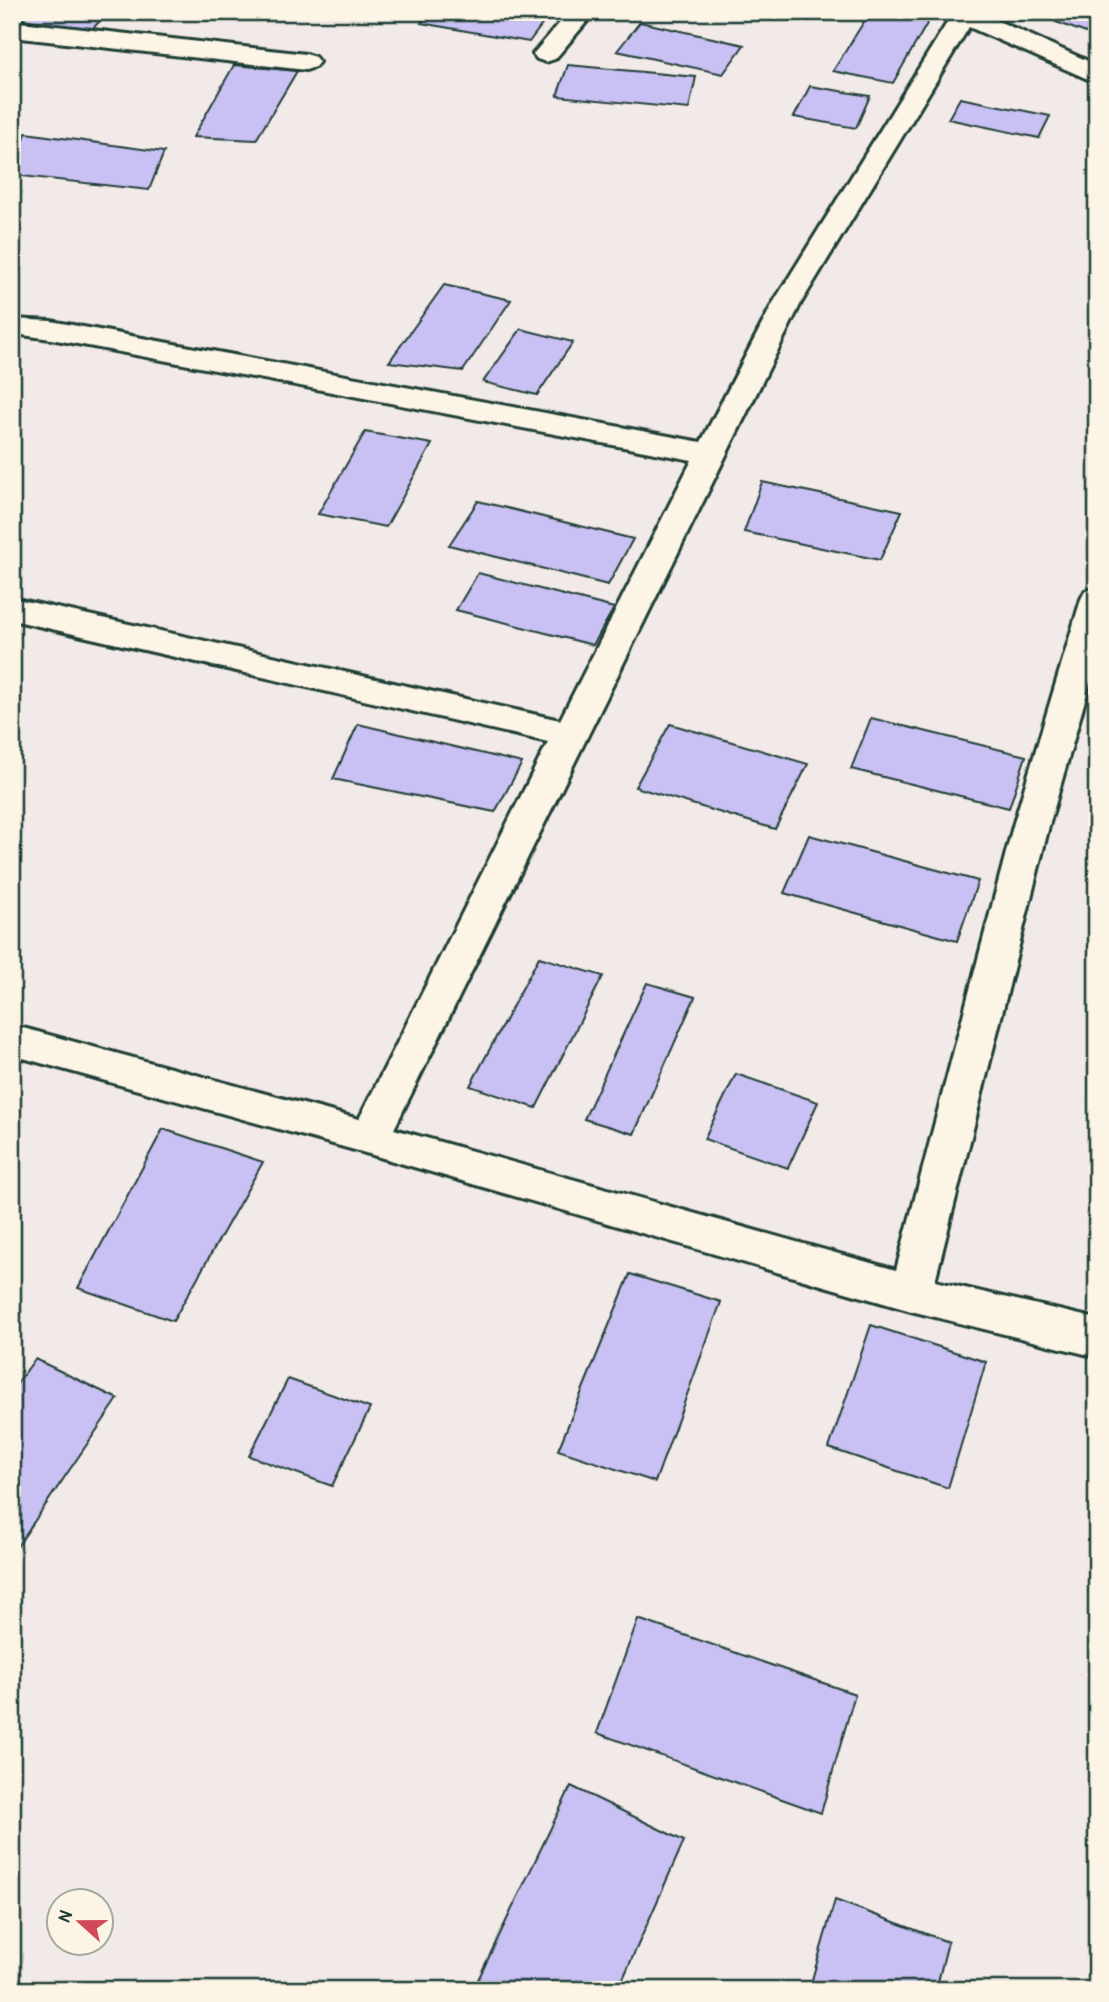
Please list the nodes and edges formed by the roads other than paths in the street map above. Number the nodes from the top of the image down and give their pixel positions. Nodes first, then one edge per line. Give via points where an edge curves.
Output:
1 (583, 12) edge
2 (963, 13) edge
3 (12, 29) edge
4 (546, 54) dead end
5 (306, 62) dead end
6 (1097, 75) edge
7 (12, 329) edge
8 (710, 454) junction
9 (1097, 599) edge
10 (12, 609) edge
11 (569, 734) junction
12 (12, 1040) edge
13 (369, 1138) junction
14 (911, 1293) junction
15 (1097, 1338) edge

1 - 4 street
2 - 6 street
2 - 8 street via 787,303
3 - 5 street
7 - 8 street via 51,330
8 - 11 street
9 - 14 street via 1031,827
10 - 11 street
11 - 13 street
12 - 13 street
13 - 14 street
14 - 15 street

